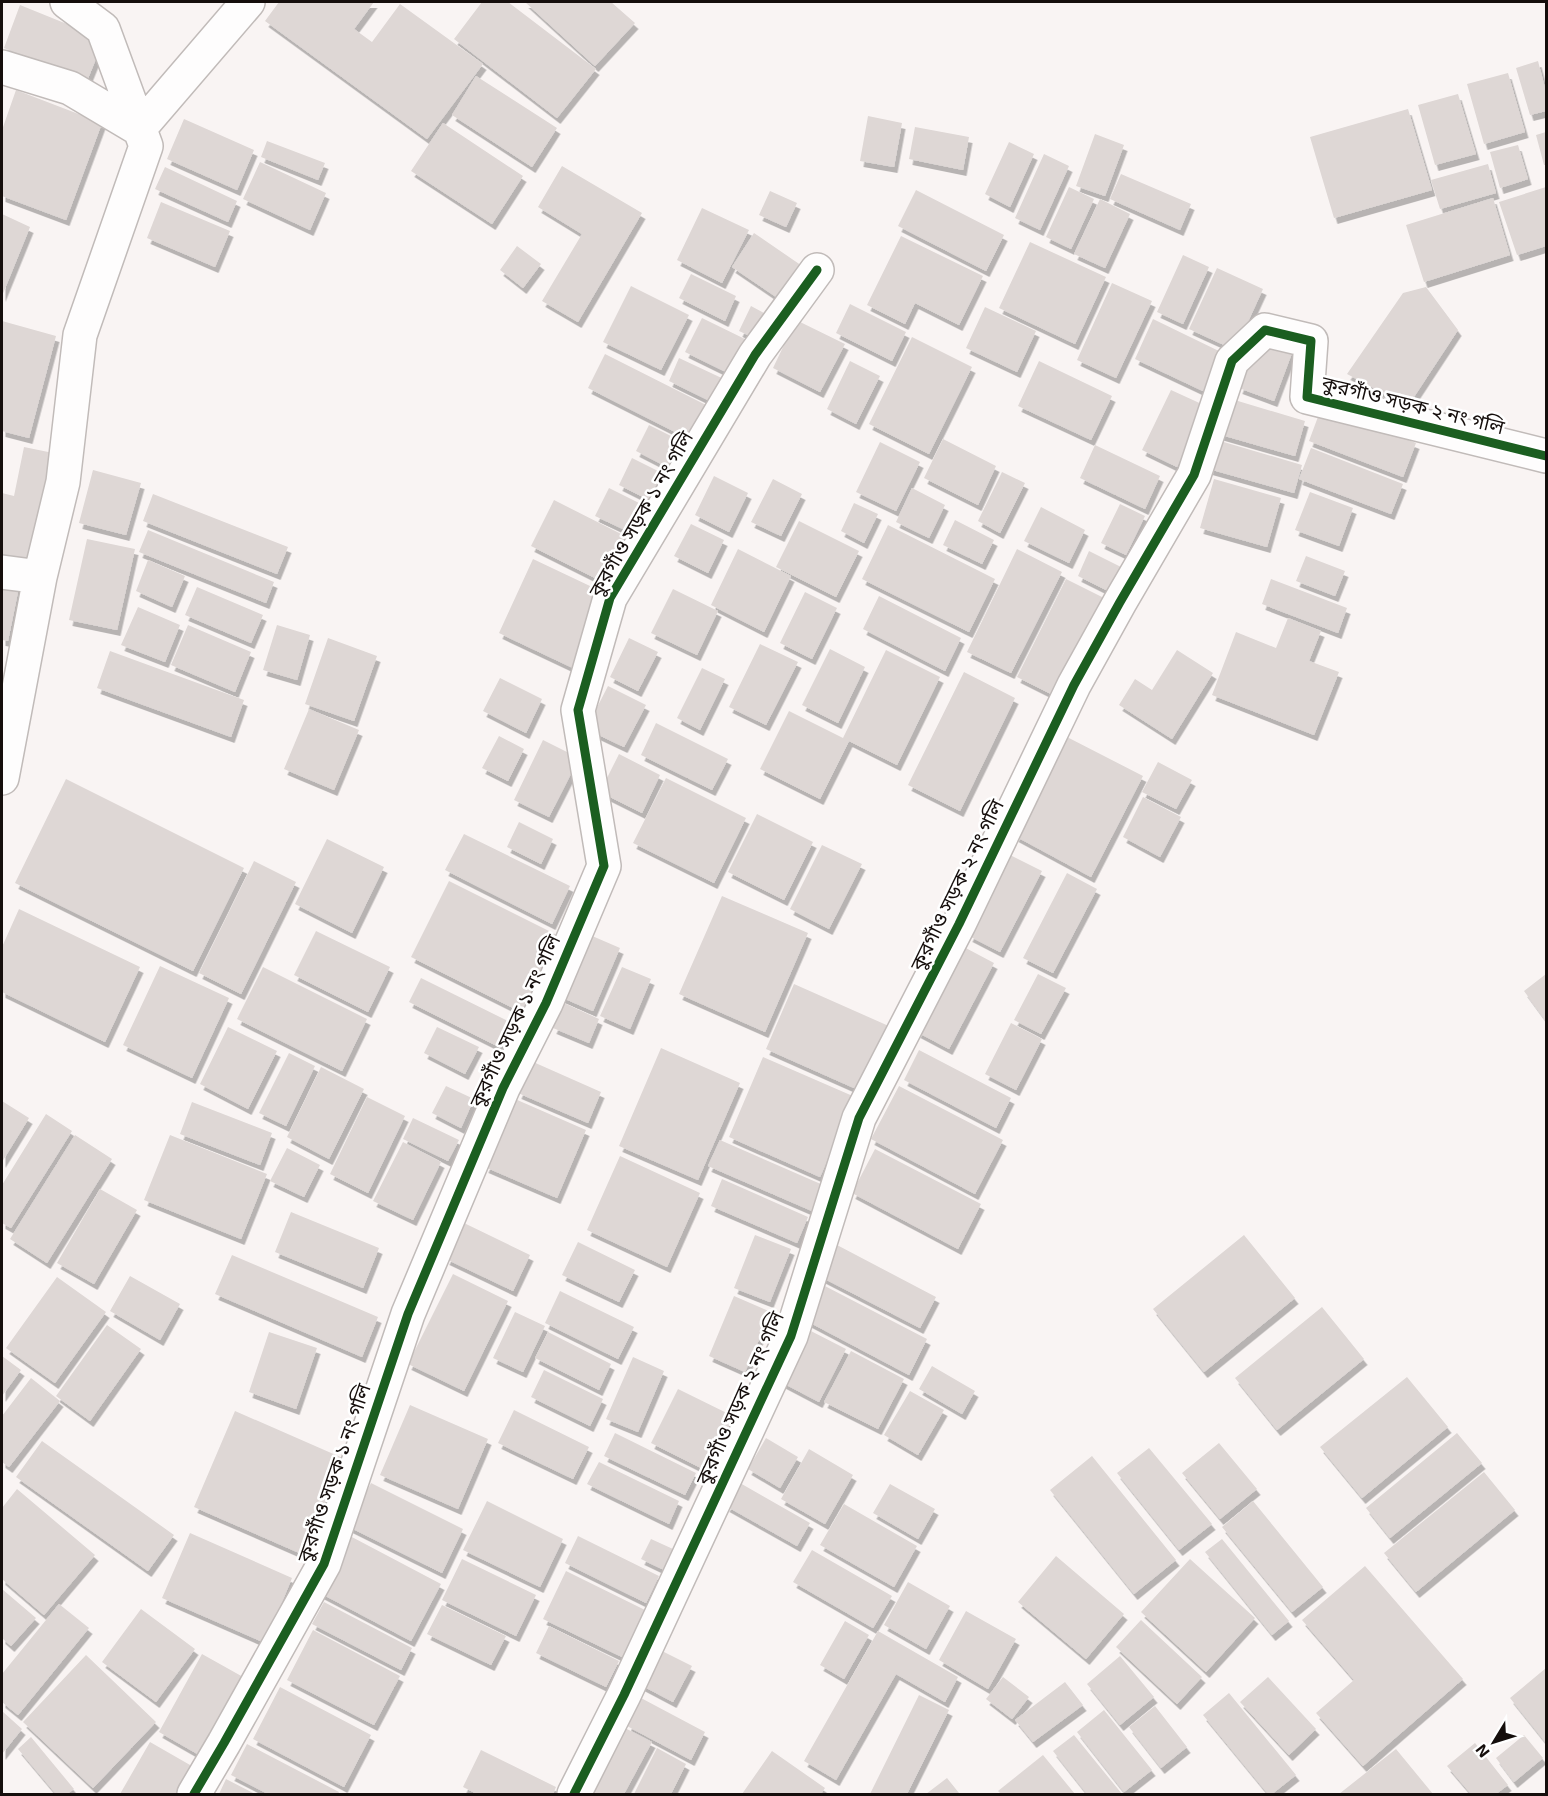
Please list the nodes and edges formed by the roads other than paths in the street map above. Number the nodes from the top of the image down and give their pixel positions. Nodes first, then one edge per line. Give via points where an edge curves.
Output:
1 (66, 2) edge
2 (248, 2) edge
3 (2, 67) edge
4 (139, 129) junction
5 (817, 270) dead end
6 (1546, 456) edge
7 (2, 572) edge
8 (40, 577) junction
9 (2, 778) edge
10 (194, 1794) edge
11 (574, 1794) edge

1 - 4 street via 103,29
2 - 4 street
3 - 4 street via 70,88
4 - 8 street via 146,146 80,335 63,482
5 - 10 street, কুরগাঁও সড়ক ১ নং গলি via 756,355 610,598 578,710 604,866 546,1003 503,1088 408,1314 324,1564
6 - 11 street, কুরগাঁও সড়ক ২ নং গলি via 1307,397 1311,341 1265,330 1232,361 1194,475 1074,685 960,924 859,1118 791,1336
7 - 8 street
8 - 9 street

